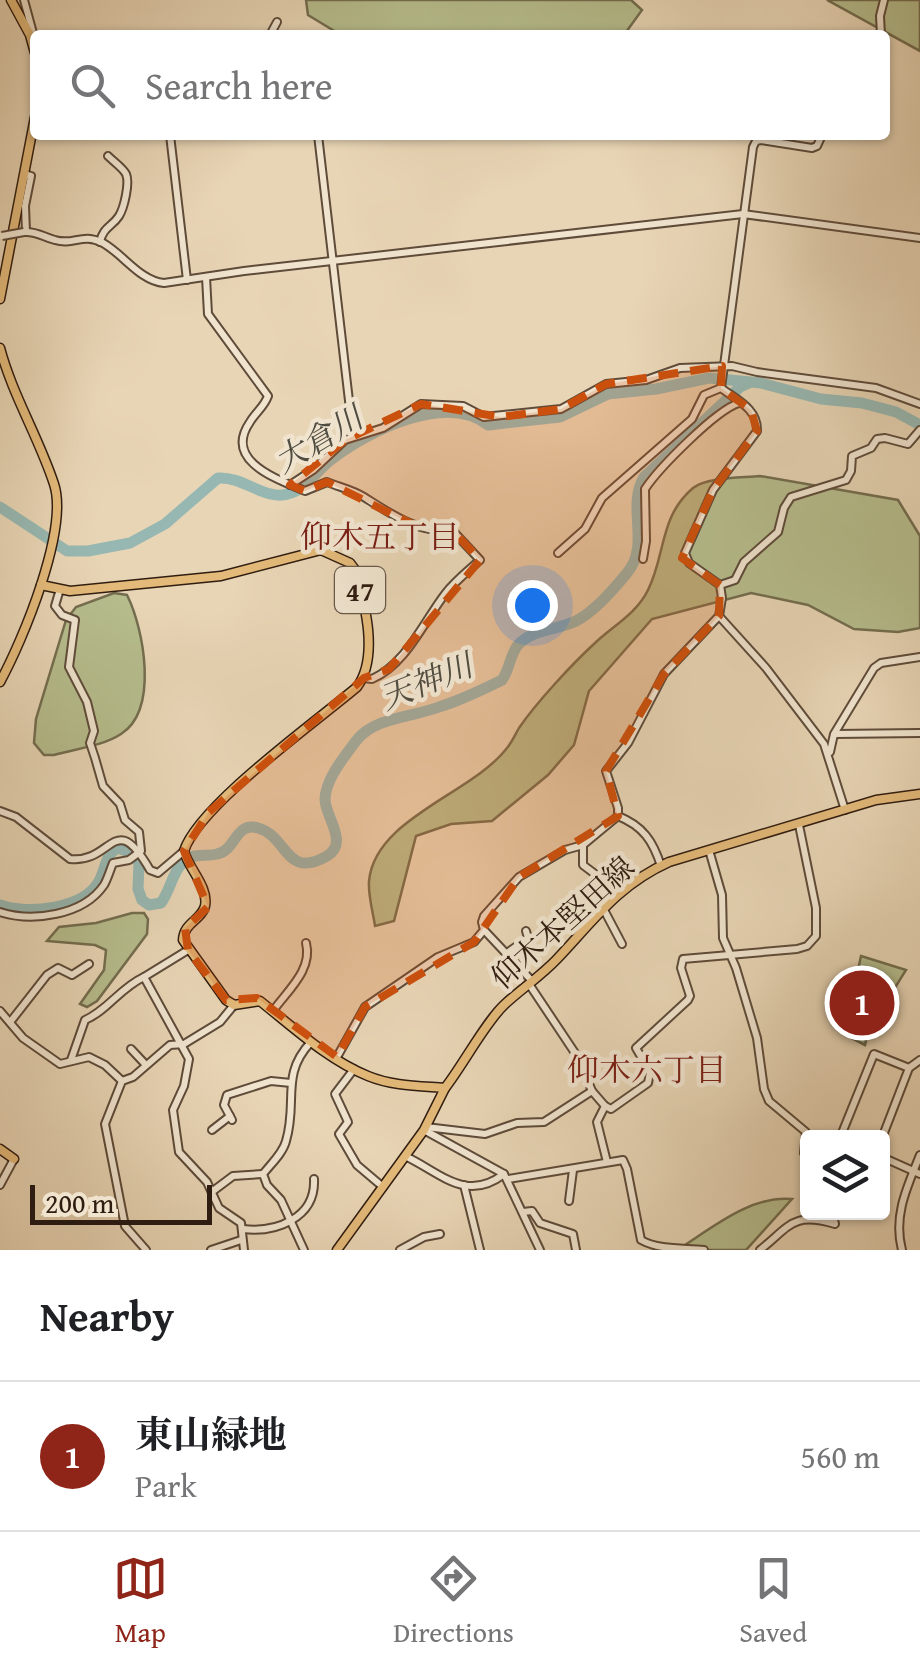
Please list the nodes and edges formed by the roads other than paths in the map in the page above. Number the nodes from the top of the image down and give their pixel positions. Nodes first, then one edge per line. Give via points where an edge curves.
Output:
1 (11, 0) edge
2 (24, 0) edge
3 (884, 0) edge
4 (277, 22) dead end
5 (32, 30) edge
6 (273, 30) edge
7 (881, 30) edge
8 (30, 35) edge
9 (31, 140) edge
10 (171, 140) edge
11 (319, 140) edge
12 (820, 140) edge
13 (108, 156) dead end
14 (24, 174) junction
15 (743, 214) junction
16 (25, 232) junction
17 (1, 236) edge
18 (920, 238) edge
19 (100, 242) junction
20 (333, 261) junction
21 (206, 277) junction
22 (186, 280) junction
23 (0, 299) edge
24 (0, 348) edge
25 (0, 365) edge
26 (722, 366) junction
27 (12, 378) junction
28 (722, 387) junction
29 (738, 401) junction
30 (920, 404) edge
31 (920, 430) edge
32 (354, 435) junction
33 (290, 485) junction
34 (558, 554) dead end
35 (643, 560) dead end
36 (40, 584) junction
37 (720, 585) junction
38 (60, 589) junction
39 (720, 616) junction
40 (920, 657) edge
41 (364, 678) junction
42 (0, 682) edge
43 (920, 733) edge
44 (834, 734) junction
45 (829, 753) junction
46 (920, 794) edge
47 (0, 810) edge
48 (844, 810) junction
49 (618, 816) junction
50 (799, 825) junction
51 (583, 845) junction
52 (710, 850) junction
53 (139, 853) junction
54 (184, 854) junction
55 (661, 866) junction
56 (616, 896) junction
57 (602, 908) junction
58 (0, 912) edge
59 (484, 930) junction
60 (526, 931) dead end
61 (306, 943) dead end
62 (622, 944) dead end
63 (188, 950) junction
64 (507, 953) junction
65 (729, 954) junction
66 (89, 964) dead end
67 (144, 977) junction
68 (530, 983) junction
69 (234, 1005) junction
70 (272, 1010) junction
71 (0, 1011) edge
72 (11, 1021) junction
73 (312, 1042) junction
74 (179, 1045) junction
75 (132, 1049) dead end
76 (336, 1058) junction
77 (920, 1060) edge
78 (66, 1064) junction
79 (146, 1065) junction
80 (354, 1068) junction
81 (910, 1068) junction
82 (122, 1081) junction
83 (292, 1083) junction
84 (445, 1088) junction
85 (592, 1091) junction
86 (605, 1106) junction
87 (425, 1128) junction
88 (212, 1130) dead end
89 (804, 1130) edge
90 (843, 1130) edge
91 (885, 1130) edge
92 (0, 1149) edge
93 (405, 1156) junction
94 (920, 1156) edge
95 (14, 1159) joint
96 (890, 1160) edge
97 (608, 1162) junction
98 (573, 1170) junction
99 (917, 1172) edge
100 (262, 1174) junction
101 (506, 1176) junction
102 (314, 1180) dead end
103 (0, 1185) edge
104 (464, 1185) junction
105 (383, 1188) junction
106 (212, 1191) junction
107 (568, 1202) dead end
108 (523, 1212) junction
109 (802, 1220) edge
110 (291, 1224) junction
111 (244, 1228) junction
112 (440, 1234) dead end
113 (240, 1240) junction
114 (146, 1250) edge
115 (211, 1250) edge
116 (244, 1250) edge
117 (304, 1250) edge
118 (337, 1250) edge
119 (400, 1250) edge
120 (480, 1250) edge
121 (540, 1250) edge
122 (576, 1250) edge
123 (704, 1250) edge
124 (760, 1250) edge
125 (902, 1250) edge

1 - 8 main road
2 - 5 street
3 - 7 street
4 - 6 street
9 - 14 main road
10 - 22 street
11 - 20 street
12 - 15 street via 812,148 756,142
13 - 19 street via 127,180 119,217 105,227
14 - 16 street via 31,176
14 - 23 main road
15 - 18 street
15 - 20 street
15 - 26 street
16 - 17 street, bridge
16 - 19 street
19 - 22 street via 151,280
20 - 21 street
20 - 32 street
21 - 22 street
21 - 33 street via 208,314 268,396 244,432 246,458
24 - 27 main road
25 - 27 street
26 - 28 street
26 - 30 street via 876,388
26 - 32 street via 606,384 561,410 501,417 420,404 382,428
27 - 36 main road via 54,483 55,522
28 - 29 street
28 - 34 street via 704,395 692,419 602,498 586,529
29 - 35 street via 645,489
29 - 37 street via 756,417 757,431 713,490 685,553
31 - 37 street via 908,444 877,439 852,456 846,480 792,497 778,532 744,562 735,580
32 - 33 street
33 - 41 street via 305,491 327,482 424,530 452,530 480,560 389,669
36 - 38 main road, 47
36 - 42 main road
37 - 39 street
38 - 41 main road, 47 via 221,576 322,550 356,571 369,651
38 - 53 street via 55,606 76,620 69,667 87,702 90,743 103,786 138,832
39 - 45 street
39 - 49 street via 664,674 606,771
40 - 44 street via 874,668
41 - 54 main road via 226,796 192,832
43 - 44 street
44 - 45 street
45 - 48 street
46 - 48 main road, 仰木本堅田線
47 - 53 street via 70,859 91,858 118,841
48 - 50 main road, 仰木本堅田線
49 - 51 street
49 - 55 street via 644,831
50 - 52 main road, 仰木本堅田線
50 - 65 street via 816,936 797,949
51 - 56 street via 583,865
51 - 59 street via 519,877 484,916
52 - 55 main road, 仰木本堅田線
52 - 65 street
53 - 54 street via 158,872
53 - 58 street via 114,862 96,892 62,912
54 - 63 main road via 206,899 183,932
55 - 56 main road, 仰木本堅田線
56 - 57 main road, 仰木本堅田線
57 - 62 street
57 - 68 main road, 仰木本堅田線
59 - 64 street
59 - 76 street via 365,1007
60 - 64 street via 528,938
61 - 70 street via 296,986
63 - 67 street
63 - 69 main road
64 - 68 street
65 - 86 street via 683,959 690,996 636,1048 650,1072 648,1083 611,1109
65 - 89 street via 757,1038 764,1090
66 - 72 street via 72,975 58,968 46,975
67 - 74 street
67 - 78 street via 84,1020
68 - 84 main road, 仰木本堅田線 via 501,1007
68 - 85 street
69 - 70 main road via 256,1000
69 - 74 street via 220,1022
70 - 73 main road
71 - 72 street
72 - 78 street via 35,1048
73 - 76 main road
73 - 83 street via 294,1065
74 - 79 street
74 - 106 street via 190,1064 173,1110 175,1139
75 - 79 street
76 - 80 main road
77 - 81 street
78 - 82 street via 89,1057
79 - 82 street
80 - 84 main road via 391,1082
80 - 105 street via 335,1094 348,1122 339,1134
81 - 90 street via 874,1054
81 - 91 street
82 - 114 street via 105,1118 108,1140 125,1226
83 - 88 street via 270,1081 231,1092 224,1106 231,1118
83 - 100 street via 286,1146
84 - 87 main road, 仰木本堅田線
85 - 86 street
85 - 87 street via 544,1122 517,1122 485,1134
86 - 97 street via 597,1122
87 - 93 main road, 仰木本堅田線
87 - 101 street
92 - 95 main road
93 - 104 street
93 - 105 main road, 仰木本堅田線
94 - 99 street
95 - 103 street
96 - 99 street
97 - 98 street
97 - 123 street via 622,1160 628,1169 641,1240
98 - 101 street
98 - 107 street
99 - 125 street via 899,1216
100 - 106 street via 233,1176
100 - 110 street
101 - 104 street via 478,1188
101 - 108 street
102 - 110 street
104 - 120 street
105 - 118 main road, 仰木本堅田線
106 - 111 street via 218,1208
108 - 121 street
108 - 122 street via 532,1210 540,1224 573,1234
109 - 124 street
110 - 111 street
110 - 117 street
111 - 113 street
112 - 119 street
113 - 115 street
113 - 116 street

